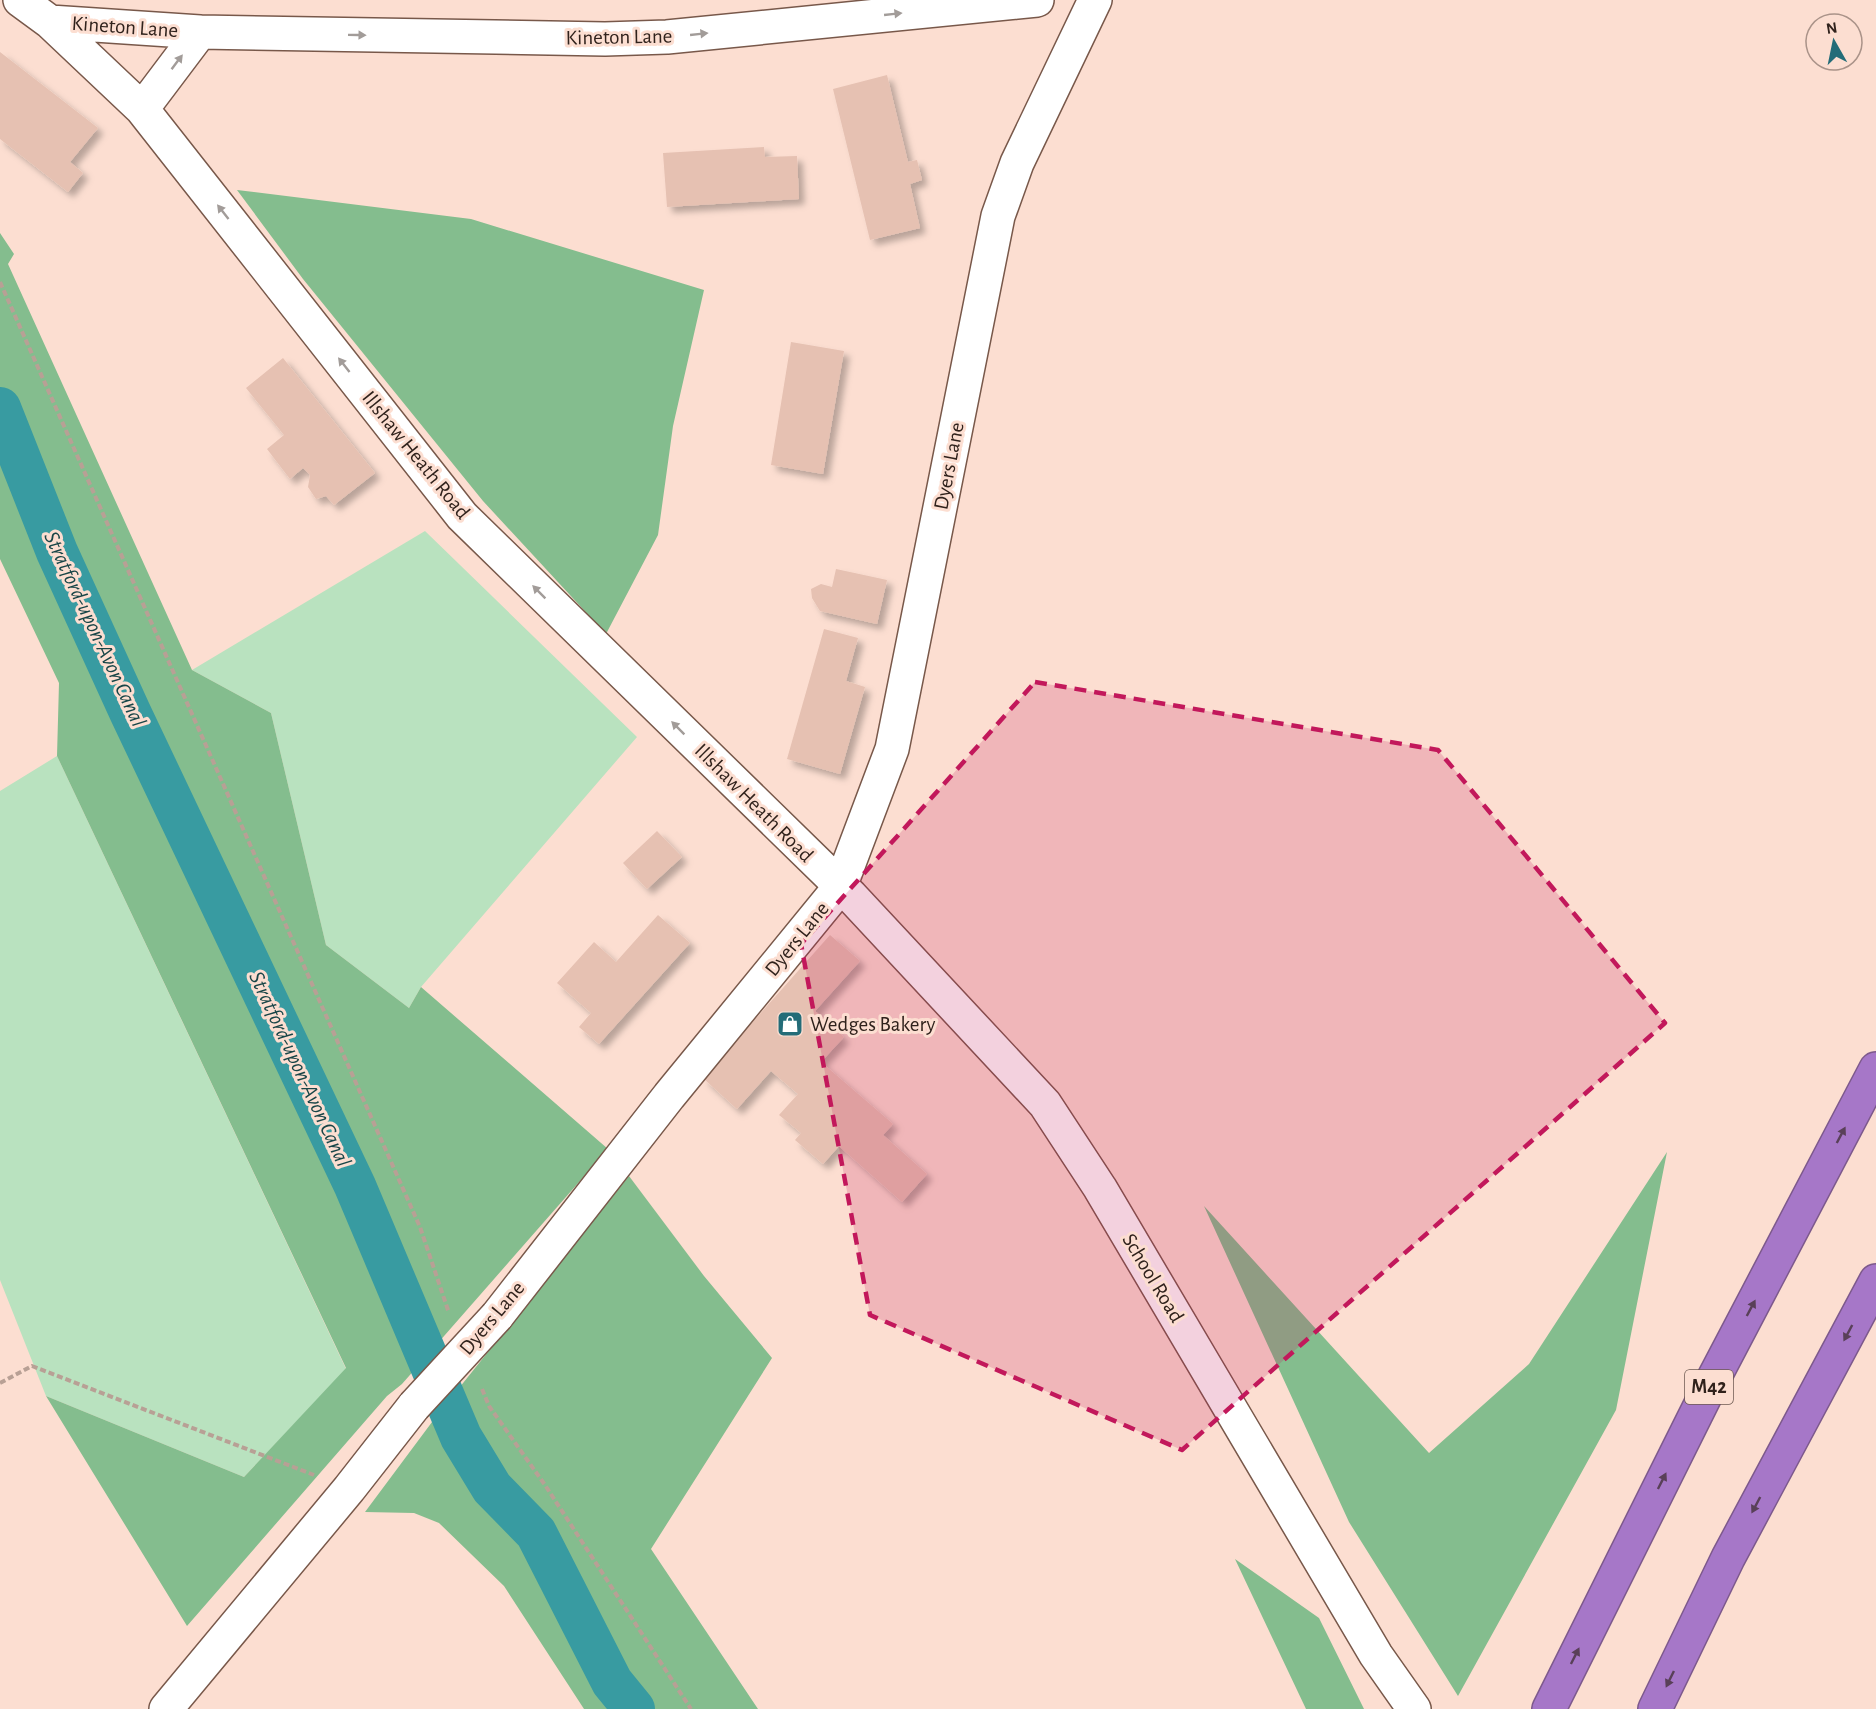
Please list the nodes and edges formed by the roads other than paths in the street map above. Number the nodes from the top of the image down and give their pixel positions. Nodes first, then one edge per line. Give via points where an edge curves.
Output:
1 (20, 0) edge
2 (1036, 0) edge
3 (1095, 0) edge
4 (50, 22) junction
5 (200, 32) junction
6 (142, 109) junction
7 (840, 887) junction
8 (1876, 1069) edge
9 (1876, 1281) edge
10 (166, 1709) edge
11 (1414, 1709) edge
12 (1549, 1709) edge
13 (1656, 1709) edge

1 - 4 street, Illshaw Heath Road
5 -> 2 street, Kineton Lane via 667,37
3 - 7 street, Dyers Lane via 1017,163 998,216 892,749
4 - 5 street, Kineton Lane
4 - 6 street, Illshaw Heath Road
6 -> 5 street, Kineton Lane
7 -> 6 street, Illshaw Heath Road via 462,516
7 - 10 street, Dyers Lane, bridge via 669,1096 497,1316 414,1406
7 - 11 street, School Road via 1045,1104 1100,1188 1376,1655
12 -> 8 highway, M42 via 1715,1376
9 -> 13 highway via 1728,1558

